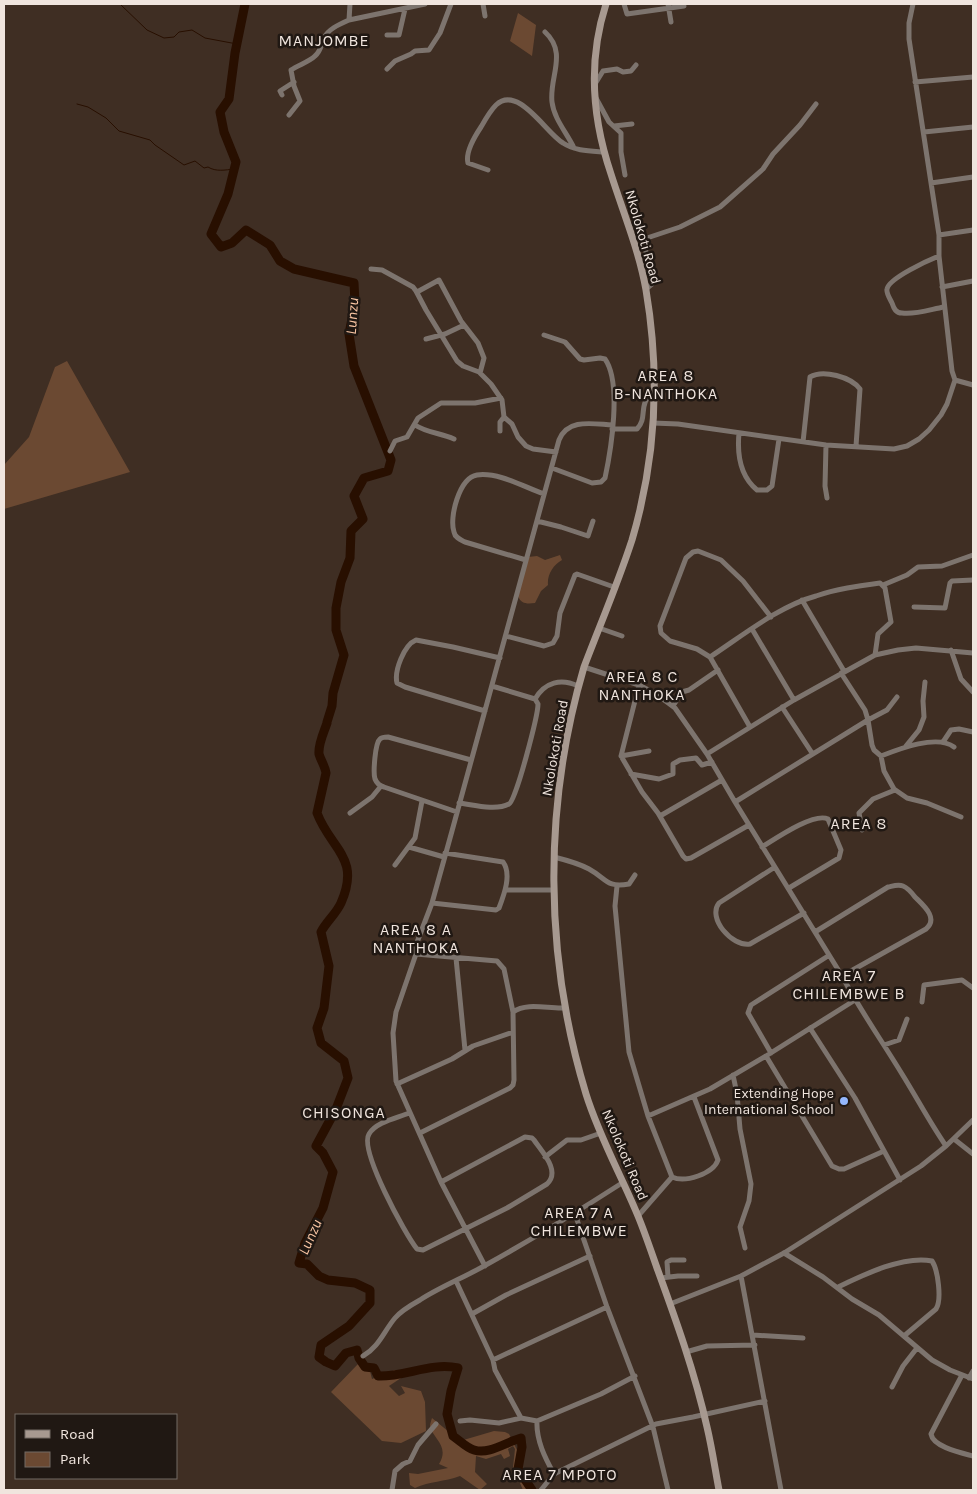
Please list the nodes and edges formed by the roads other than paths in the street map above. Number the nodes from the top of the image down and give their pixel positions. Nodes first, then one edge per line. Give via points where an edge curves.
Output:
1 (350, 4) edge
2 (391, 4) edge
3 (422, 4) edge
4 (451, 4) edge
5 (483, 4) edge
6 (606, 4) edge
7 (624, 4) edge
8 (913, 4) edge
9 (668, 6) edge
10 (684, 6) dead end
11 (405, 9) junction
12 (391, 10) junction
13 (485, 16) dead end
14 (349, 20) junction
15 (671, 22) dead end
16 (545, 32) dead end
17 (387, 35) dead end
18 (636, 65) dead end
19 (387, 69) dead end
20 (973, 77) edge
21 (294, 82) junction
22 (914, 82) junction
23 (594, 84) junction
24 (282, 95) dead end
25 (595, 96) junction
26 (816, 104) dead end
27 (289, 116) dead end
28 (632, 124) dead end
29 (614, 126) junction
30 (973, 128) edge
31 (924, 132) junction
32 (574, 148) junction
33 (604, 152) junction
34 (488, 170) dead end
35 (626, 175) dead end
36 (973, 177) edge
37 (931, 183) junction
38 (636, 208) dead end
39 (973, 230) edge
40 (939, 235) junction
41 (644, 239) junction
42 (939, 256) junction
43 (371, 269) dead end
44 (973, 281) edge
45 (942, 287) junction
46 (646, 289) junction
47 (417, 292) junction
48 (944, 307) junction
49 (464, 325) junction
50 (441, 335) junction
51 (544, 335) dead end
52 (426, 339) dead end
53 (480, 373) junction
54 (955, 380) junction
55 (973, 385) edge
56 (655, 389) junction
57 (501, 398) junction
58 (504, 418) junction
59 (653, 423) junction
60 (415, 425) junction
61 (612, 427) junction
62 (500, 431) dead end
63 (739, 433) junction
64 (454, 439) dead end
65 (779, 439) junction
66 (803, 442) junction
67 (826, 445) junction
68 (856, 446) junction
69 (390, 452) dead end
70 (556, 452) junction
71 (552, 468) junction
72 (544, 494) junction
73 (827, 498) dead end
74 (537, 521) junction
75 (593, 521) dead end
76 (973, 555) edge
77 (526, 560) junction
78 (973, 580) edge
79 (883, 585) junction
80 (614, 587) junction
81 (802, 600) junction
82 (914, 607) dead end
83 (771, 617) junction
84 (599, 628) junction
85 (752, 629) junction
86 (506, 636) junction
87 (622, 636) dead end
88 (951, 650) junction
89 (973, 652) edge
90 (875, 655) junction
91 (710, 656) junction
92 (500, 658) junction
93 (584, 667) junction
94 (718, 670) junction
95 (843, 672) junction
96 (925, 682) dead end
97 (639, 685) junction
98 (492, 686) junction
99 (578, 686) junction
100 (973, 692) edge
101 (897, 696) dead end
102 (536, 699) junction
103 (794, 700) junction
104 (673, 706) junction
105 (782, 707) junction
106 (485, 711) junction
107 (868, 720) junction
108 (750, 727) junction
109 (973, 732) edge
110 (943, 742) junction
111 (906, 747) junction
112 (954, 747) dead end
113 (649, 751) dead end
114 (812, 753) junction
115 (707, 754) junction
116 (622, 756) junction
117 (881, 756) junction
118 (471, 760) junction
119 (712, 762) junction
120 (631, 774) junction
121 (722, 780) junction
122 (381, 786) junction
123 (895, 790) junction
124 (422, 801) junction
125 (735, 802) junction
126 (459, 803) junction
127 (457, 812) junction
128 (350, 814) dead end
129 (660, 816) junction
130 (961, 817) dead end
131 (749, 825) junction
132 (862, 830) dead end
133 (409, 847) junction
134 (762, 847) junction
135 (445, 855) junction
136 (554, 857) junction
137 (395, 865) dead end
138 (775, 867) junction
139 (635, 875) dead end
140 (617, 886) junction
141 (788, 888) junction
142 (505, 890) junction
143 (553, 890) junction
144 (432, 903) junction
145 (804, 914) junction
146 (815, 932) junction
147 (416, 954) junction
148 (828, 956) junction
149 (456, 958) junction
150 (842, 976) junction
151 (973, 988) edge
152 (855, 1000) junction
153 (922, 1002) dead end
154 (564, 1008) junction
155 (513, 1012) junction
156 (907, 1019) dead end
157 (810, 1028) junction
158 (513, 1032) junction
159 (884, 1045) junction
160 (466, 1050) junction
161 (769, 1055) junction
162 (733, 1075) junction
163 (397, 1084) junction
164 (694, 1096) junction
165 (409, 1113) junction
166 (648, 1116) junction
167 (973, 1120) edge
168 (420, 1133) junction
169 (600, 1133) junction
170 (954, 1139) junction
171 (946, 1146) junction
172 (884, 1151) junction
173 (973, 1154) edge
174 (546, 1157) junction
175 (672, 1177) junction
176 (900, 1180) junction
177 (441, 1182) junction
178 (622, 1183) junction
179 (575, 1214) junction
180 (638, 1216) junction
181 (466, 1229) junction
182 (745, 1248) dead end
183 (784, 1253) junction
184 (590, 1256) junction
185 (684, 1260) dead end
186 (485, 1266) junction
187 (697, 1276) dead end
188 (742, 1276) junction
189 (664, 1277) junction
190 (456, 1281) junction
191 (838, 1287) junction
192 (670, 1304) junction
193 (607, 1307) junction
194 (472, 1314) junction
195 (753, 1335) junction
196 (904, 1336) junction
197 (803, 1338) dead end
198 (754, 1344) junction
199 (917, 1348) junction
200 (686, 1352) junction
201 (363, 1356) dead end
202 (493, 1360) junction
203 (973, 1371) edge
204 (962, 1375) junction
205 (635, 1376) junction
206 (971, 1378) edge
207 (892, 1387) dead end
208 (765, 1401) junction
209 (704, 1415) junction
210 (521, 1418) junction
211 (460, 1421) dead end
212 (537, 1421) junction
213 (436, 1424) dead end
214 (653, 1427) junction
215 (973, 1456) edge
216 (554, 1474) junction
217 (392, 1490) edge
218 (541, 1490) edge
219 (668, 1490) edge
220 (719, 1490) edge
221 (781, 1490) edge

1 - 14 street
2 - 12 street
3 - 11 street
4 - 19 street via 440,33 429,50 415,51 395,60
5 - 13 street
6 - 23 main road, Nkolokoti Road via 596,43
7 - 9 street via 627,14
8 - 22 street via 909,38
9 - 10 street
9 - 15 street
11 - 12 street
11 - 17 street via 399,35
12 - 14 street
14 - 21 street via 325,36 317,55 291,70
16 - 32 street via 556,48 553,109
18 - 23 street via 632,71 617,69 603,72
20 - 22 street
21 - 24 street via 280,91
21 - 27 street via 300,101
22 - 31 street
23 - 25 main road, Nkolokoti Road
25 - 29 street
25 - 33 main road, Nkolokoti Road
26 - 41 street via 763,169 724,203 680,228
28 - 29 street
29 - 35 street via 621,133
30 - 31 street
31 - 37 street
32 - 33 street
32 - 34 street via 557,140 524,104 512,100 500,102 474,139 467,159 468,163
33 - 46 main road, Nkolokoti Road
36 - 37 street
37 - 40 street
38 - 41 street
39 - 40 street
40 - 42 street
41 - 46 street via 652,284
42 - 45 street
42 - 48 street via 893,281 888,285 888,292 893,308 898,312
43 - 47 street via 382,270
44 - 45 street
45 - 48 street
46 - 56 main road, Nkolokoti Road
47 - 49 street via 439,280
47 - 50 street
48 - 54 street
49 - 50 street
49 - 53 street via 478,343 484,358
50 - 52 street
50 - 53 street via 460,365
51 - 61 street via 565,342 580,359 605,359 612,376
53 - 57 street
54 - 55 street
54 - 68 street via 941,415 918,439 894,449
56 - 59 main road, Nkolokoti Road
56 - 61 street via 644,400 642,421 637,429
57 - 58 street
57 - 60 street via 475,403 441,402 418,418
58 - 62 street via 500,422
58 - 70 street via 530,448
59 - 63 street
59 - 80 main road, Nkolokoti Road via 646,480 632,540
60 - 64 street via 424,431
60 - 69 street via 407,437 395,441
61 - 70 street via 584,423 570,426 561,433
61 - 71 street via 608,466 601,482 592,484
63 - 65 street
63 - 65 street via 739,460 750,485 757,490 767,490 772,486
65 - 66 street
66 - 67 street
66 - 68 street via 810,377 821,374 852,380 860,389
67 - 68 street
67 - 73 street via 824,486
70 - 71 street
71 - 72 street
72 - 74 street
72 - 77 street via 500,478 475,475 464,485 456,502 453,530 457,538
74 - 75 street via 588,536
74 - 77 street
76 - 79 street via 942,566 918,567
77 - 86 street
78 - 82 street via 950,583 945,608
79 - 81 street via 860,586
79 - 90 street via 891,622 878,634
80 - 84 main road, Nkolokoti Road
80 - 86 street via 577,574 563,605 553,642 544,646
81 - 83 street
81 - 95 street
83 - 85 street
83 - 91 street via 743,581 721,560 698,551 689,554 660,630 670,641
84 - 87 street
84 - 93 main road, Nkolokoti Road
85 - 91 street
85 - 103 street
86 - 92 street
88 - 89 street
88 - 90 street via 898,650
88 - 100 street via 961,679
90 - 95 street
91 - 94 street
92 - 98 street
92 - 106 street via 416,640 406,650 397,672 397,683 405,688
93 - 97 street
93 - 99 main road, Nkolokoti Road
94 - 104 street via 682,692
94 - 108 street
95 - 103 street
95 - 107 street
96 - 111 street via 924,717
97 - 104 street
97 - 116 street
98 - 102 street
98 - 106 street
99 - 102 street via 556,682 542,689
99 - 136 main road, Nkolokoti Road via 560,783
101 - 107 street via 887,710
102 - 126 street via 537,710 512,801 498,807
103 - 105 street
104 - 115 street
105 - 108 street
105 - 114 street
106 - 118 street
107 - 114 street
107 - 117 street via 872,745
108 - 115 street
109 - 110 street via 951,730
110 - 111 street
110 - 112 street
111 - 117 street
113 - 116 street
114 - 125 street
115 - 119 street
116 - 120 street
117 - 123 street via 884,771
118 - 122 street via 382,737 375,759 375,778
118 - 126 street
119 - 120 street via 702,765 696,758 680,760 673,764 674,774 659,780
119 - 121 street
120 - 129 street
121 - 125 street
121 - 129 street
122 - 124 street
122 - 128 street
123 - 130 street via 907,798
123 - 132 street via 873,799 859,813
124 - 127 street
124 - 133 street via 417,832
125 - 131 street
126 - 127 street
127 - 135 street
129 - 131 street via 686,859
131 - 134 street
133 - 135 street
133 - 137 street
134 - 138 street
134 - 141 street via 812,819 828,819 841,850 839,858
135 - 142 street via 503,862 507,871
135 - 144 street
136 - 140 street via 591,870 602,880
136 - 143 main road, Nkolokoti Road
138 - 141 street
138 - 145 street via 716,906 723,930 734,941 750,944
139 - 140 street via 629,884
140 - 166 street via 615,906 629,1052
141 - 145 street
142 - 143 street
142 - 144 street via 500,908 496,910
143 - 154 main road, Nkolokoti Road
144 - 147 street via 416,945
145 - 146 street
146 - 148 street
146 - 150 street via 888,887 897,885 906,887 928,910 931,921 926,929
147 - 149 street
147 - 163 street via 396,1012
148 - 150 street
148 - 161 street via 752,1004 748,1013
149 - 155 street via 497,961 504,969
149 - 160 street
150 - 152 street
151 - 153 street via 962,980 924,985
152 - 157 street
152 - 159 street
154 - 155 street via 522,1007
154 - 169 main road, Nkolokoti Road via 586,1094
155 - 158 street
156 - 159 street via 899,1040
157 - 161 street
157 - 172 street
158 - 160 street
158 - 168 street via 512,1087
159 - 171 street
160 - 163 street
161 - 162 street
161 - 172 street via 832,1166 844,1169
162 - 164 street
162 - 182 street via 751,1184 740,1227
163 - 165 street
164 - 166 street
164 - 175 street via 718,1160 716,1166 706,1172 682,1179
165 - 168 street
165 - 181 street via 378,1126 367,1139 369,1153 385,1193 416,1249 423,1250
166 - 175 street
167 - 170 street
168 - 177 street
169 - 174 street via 582,1140 567,1140
169 - 178 main road, Nkolokoti Road
170 - 171 street
170 - 173 street
171 - 176 street
172 - 176 street
174 - 177 street via 532,1138 525,1137
174 - 181 street via 553,1174 551,1180
175 - 180 street
176 - 183 street
177 - 181 street
178 - 179 street
178 - 180 main road, Nkolokoti Road
179 - 184 street
179 - 186 street
180 - 189 main road, Nkolokoti Road
181 - 186 street
183 - 188 street
183 - 191 street
184 - 193 street
184 - 194 street
185 - 189 street via 667,1262
186 - 190 street
187 - 189 street
188 - 192 street
188 - 195 street
189 - 192 main road, Nkolokoti Road
190 - 194 street
190 - 201 street via 397,1316 371,1351
191 - 196 street
191 - 196 street via 900,1263 932,1261 939,1304
192 - 200 main road, Nkolokoti Road
193 - 202 street
193 - 205 street
194 - 202 street
195 - 197 street
195 - 198 street
196 - 199 street
198 - 200 street via 707,1346
198 - 208 street
199 - 204 street via 932,1360
199 - 207 street
200 - 209 main road, Nkolokoti Road
202 - 210 street
203 - 206 street
204 - 206 street
204 - 215 street via 931,1434 934,1442
205 - 212 street
205 - 214 street
208 - 209 street
208 - 221 street
209 - 214 street
209 - 220 main road, Nkolokoti Road
210 - 211 street via 498,1423
210 - 212 street
212 - 216 street via 540,1444
213 - 217 street via 418,1445 410,1461 395,1471
214 - 216 street
214 - 219 street
216 - 218 street

